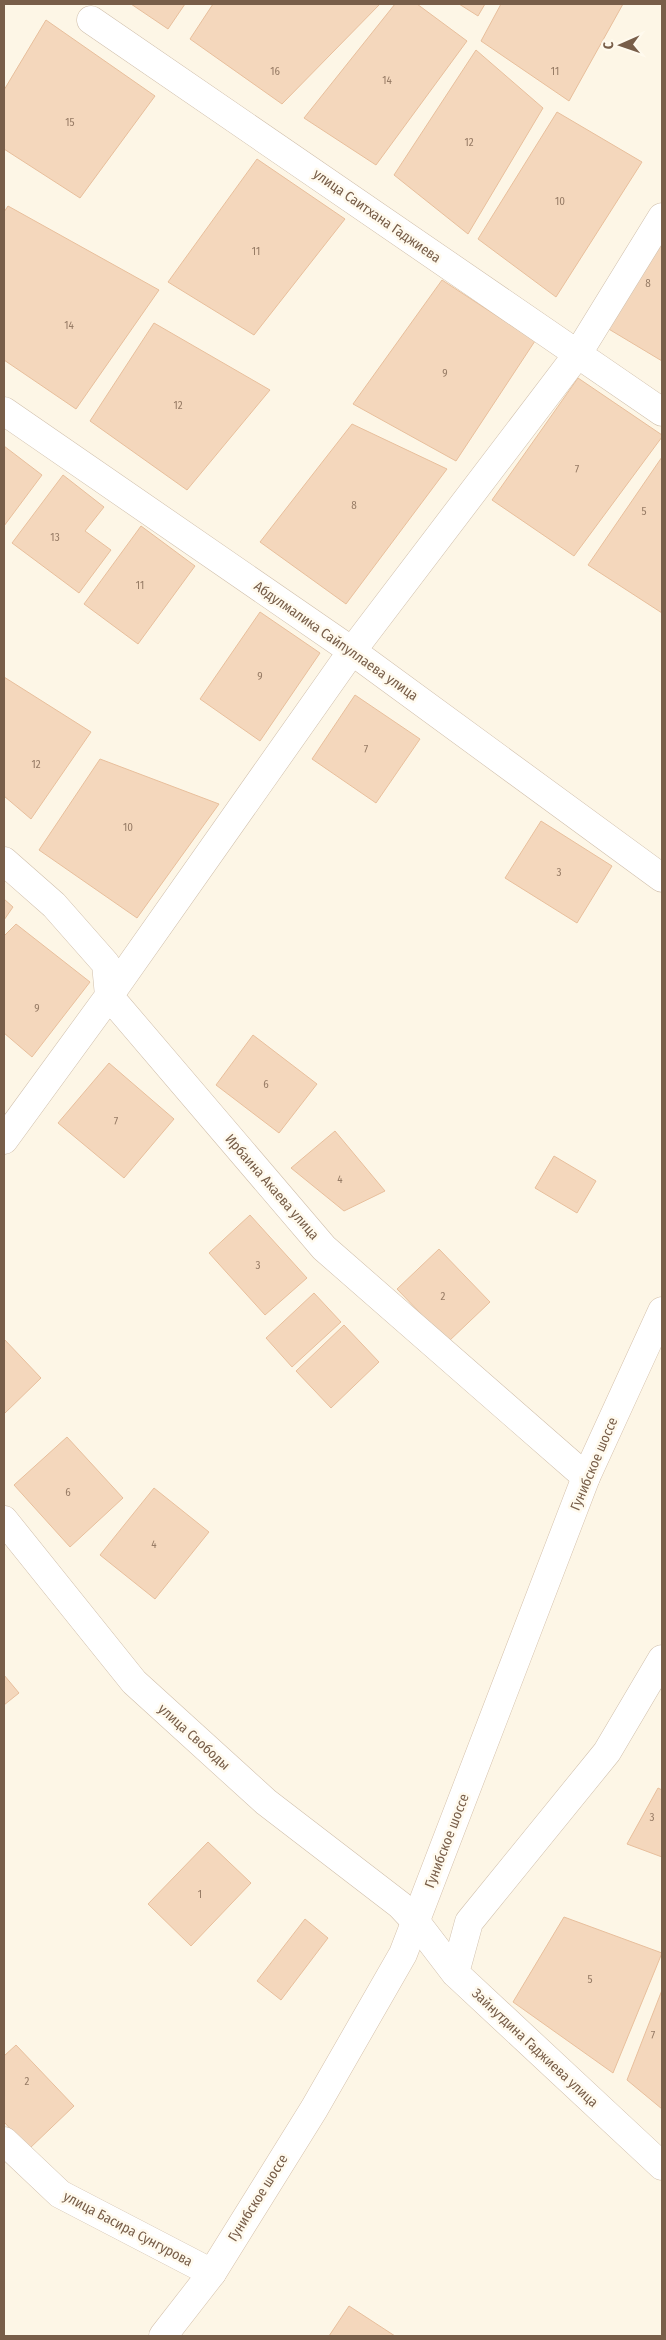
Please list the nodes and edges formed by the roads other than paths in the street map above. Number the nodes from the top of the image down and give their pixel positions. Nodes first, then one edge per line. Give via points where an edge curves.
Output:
1 (91, 20) dead end
2 (662, 217) edge
3 (578, 355) junction
4 (4, 411) edge
5 (662, 412) edge
6 (352, 650) junction
7 (4, 861) edge
8 (662, 878) edge
9 (109, 996) junction
10 (4, 1140) edge
11 (662, 1311) edge
12 (586, 1477) junction
13 (4, 1520) edge
14 (662, 1659) edge
15 (416, 1922) junction
16 (454, 1973) junction
17 (4, 2141) edge
18 (662, 2166) edge
19 (212, 2273) junction
20 (163, 2336) edge

1 - 3 street, улица Саитхана Гаджиева
2 - 3 street
3 - 5 street, улица Саитхана Гаджиева
3 - 6 street
4 - 6 street, Абдулмалика Сайпуллаева улица
6 - 8 street, Абдулмалика Сайпуллаева улица
6 - 9 street
7 - 9 street via 54,905 106,964
9 - 10 street
9 - 12 street, Ирбаина Акаева улица via 324,1248
11 - 12 street, Гунибское шоссе
12 - 15 street, Гунибское шоссе
13 - 15 street, улица Свободы via 134,1682 266,1802 400,1905
14 - 16 street via 607,1752 469,1922
15 - 16 street, Зайнутдина Гаджиева улица
15 - 19 street, Гунибское шоссе via 403,1954 314,2109
16 - 18 street, Зайнутдина Гаджиева улица
17 - 19 street, улица Басира Сунгурова via 60,2194
19 - 20 street, Гунибское шоссе

